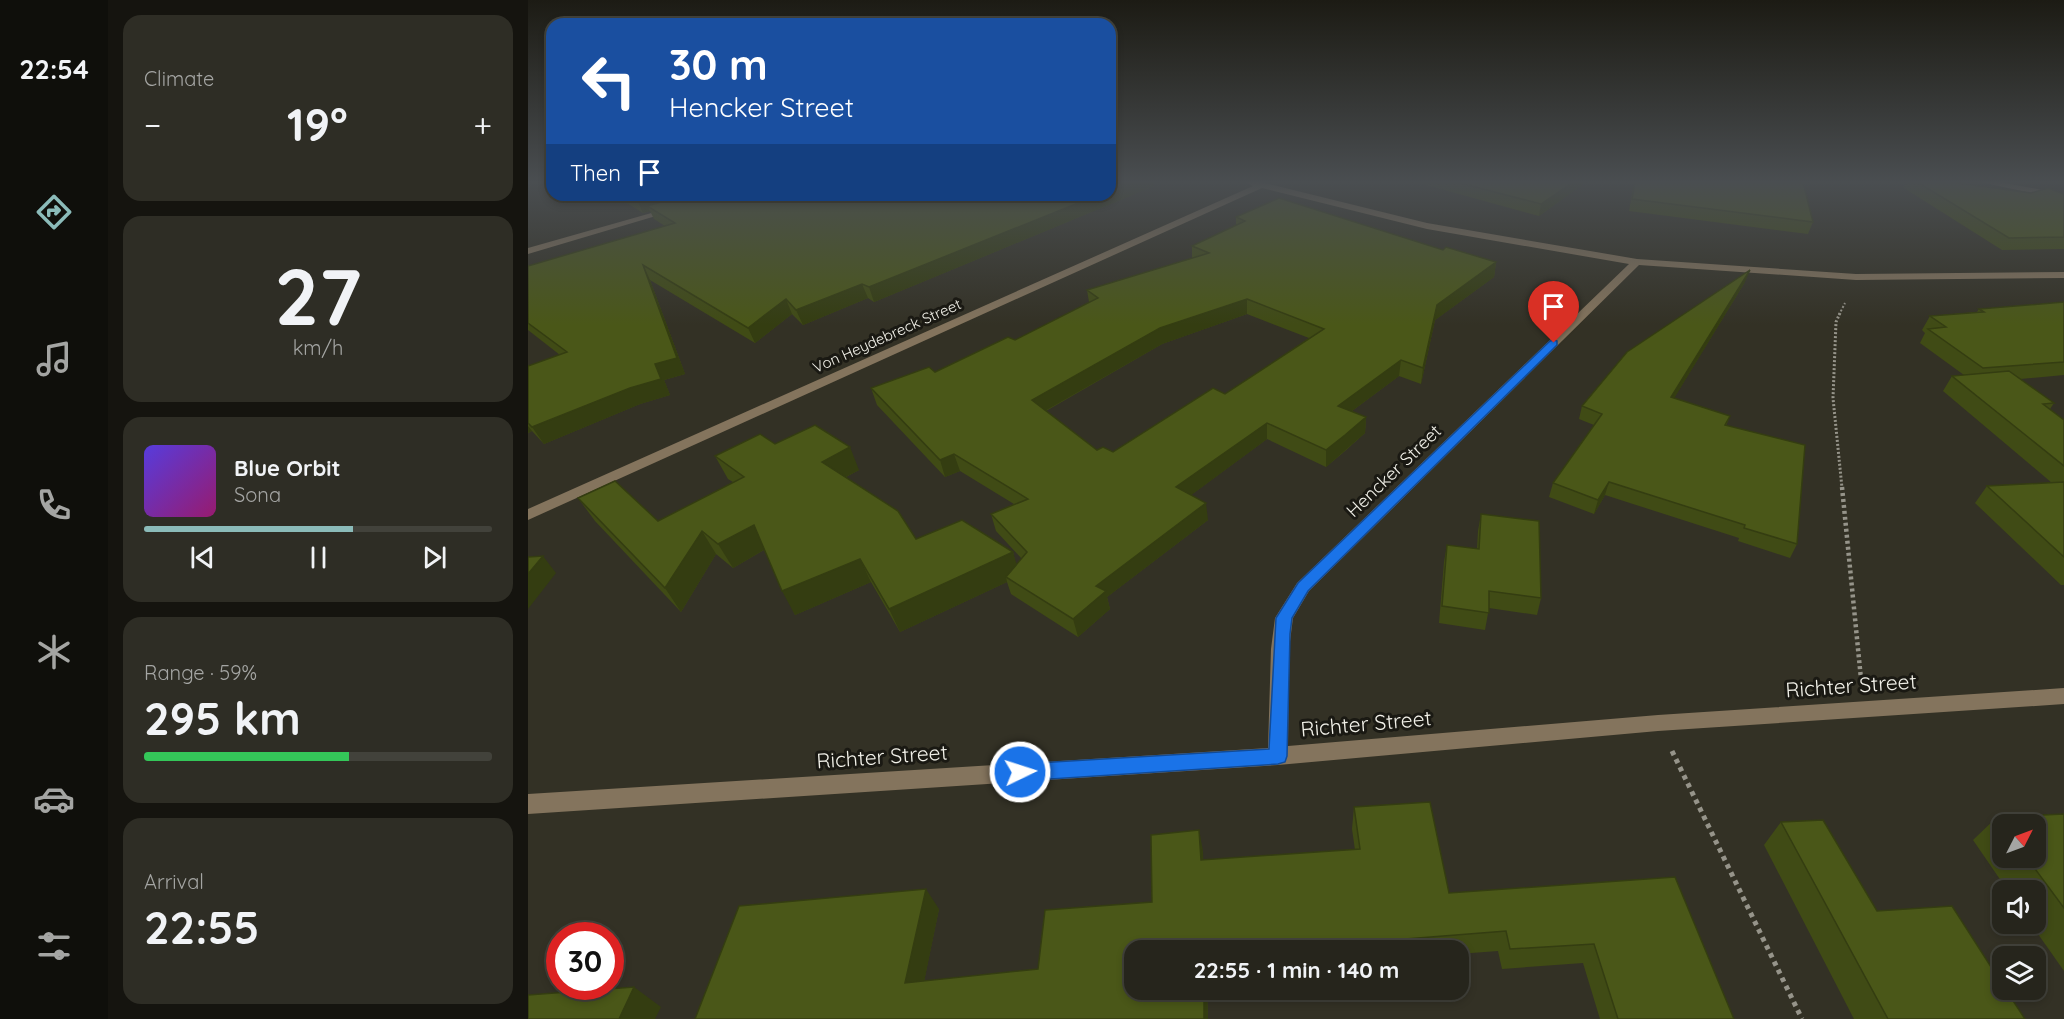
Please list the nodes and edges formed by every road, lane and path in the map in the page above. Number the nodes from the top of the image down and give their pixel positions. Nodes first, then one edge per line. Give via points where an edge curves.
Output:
1 (603, 230) edge
2 (1154, 230) edge
3 (1446, 230) edge
4 (528, 251) edge
5 (1637, 262) junction
6 (2064, 275) edge
7 (1856, 277) junction
8 (528, 515) edge
9 (2064, 696) edge
10 (1864, 709) junction
11 (1658, 723) junction
12 (1278, 756) junction
13 (528, 804) edge
14 (1802, 1019) edge

1 - 4 street
2 - 8 street, Von Heydebreck Street
3 - 5 street
5 - 7 street
5 - 12 street, Hencker Street via 1303,587 1284,618
6 - 7 street
7 - 10 path via 1836,322 1833,399
9 - 10 street, Richter Street
10 - 11 street, Richter Street
11 - 12 street, Richter Street
11 - 14 path
12 - 13 street, Richter Street

